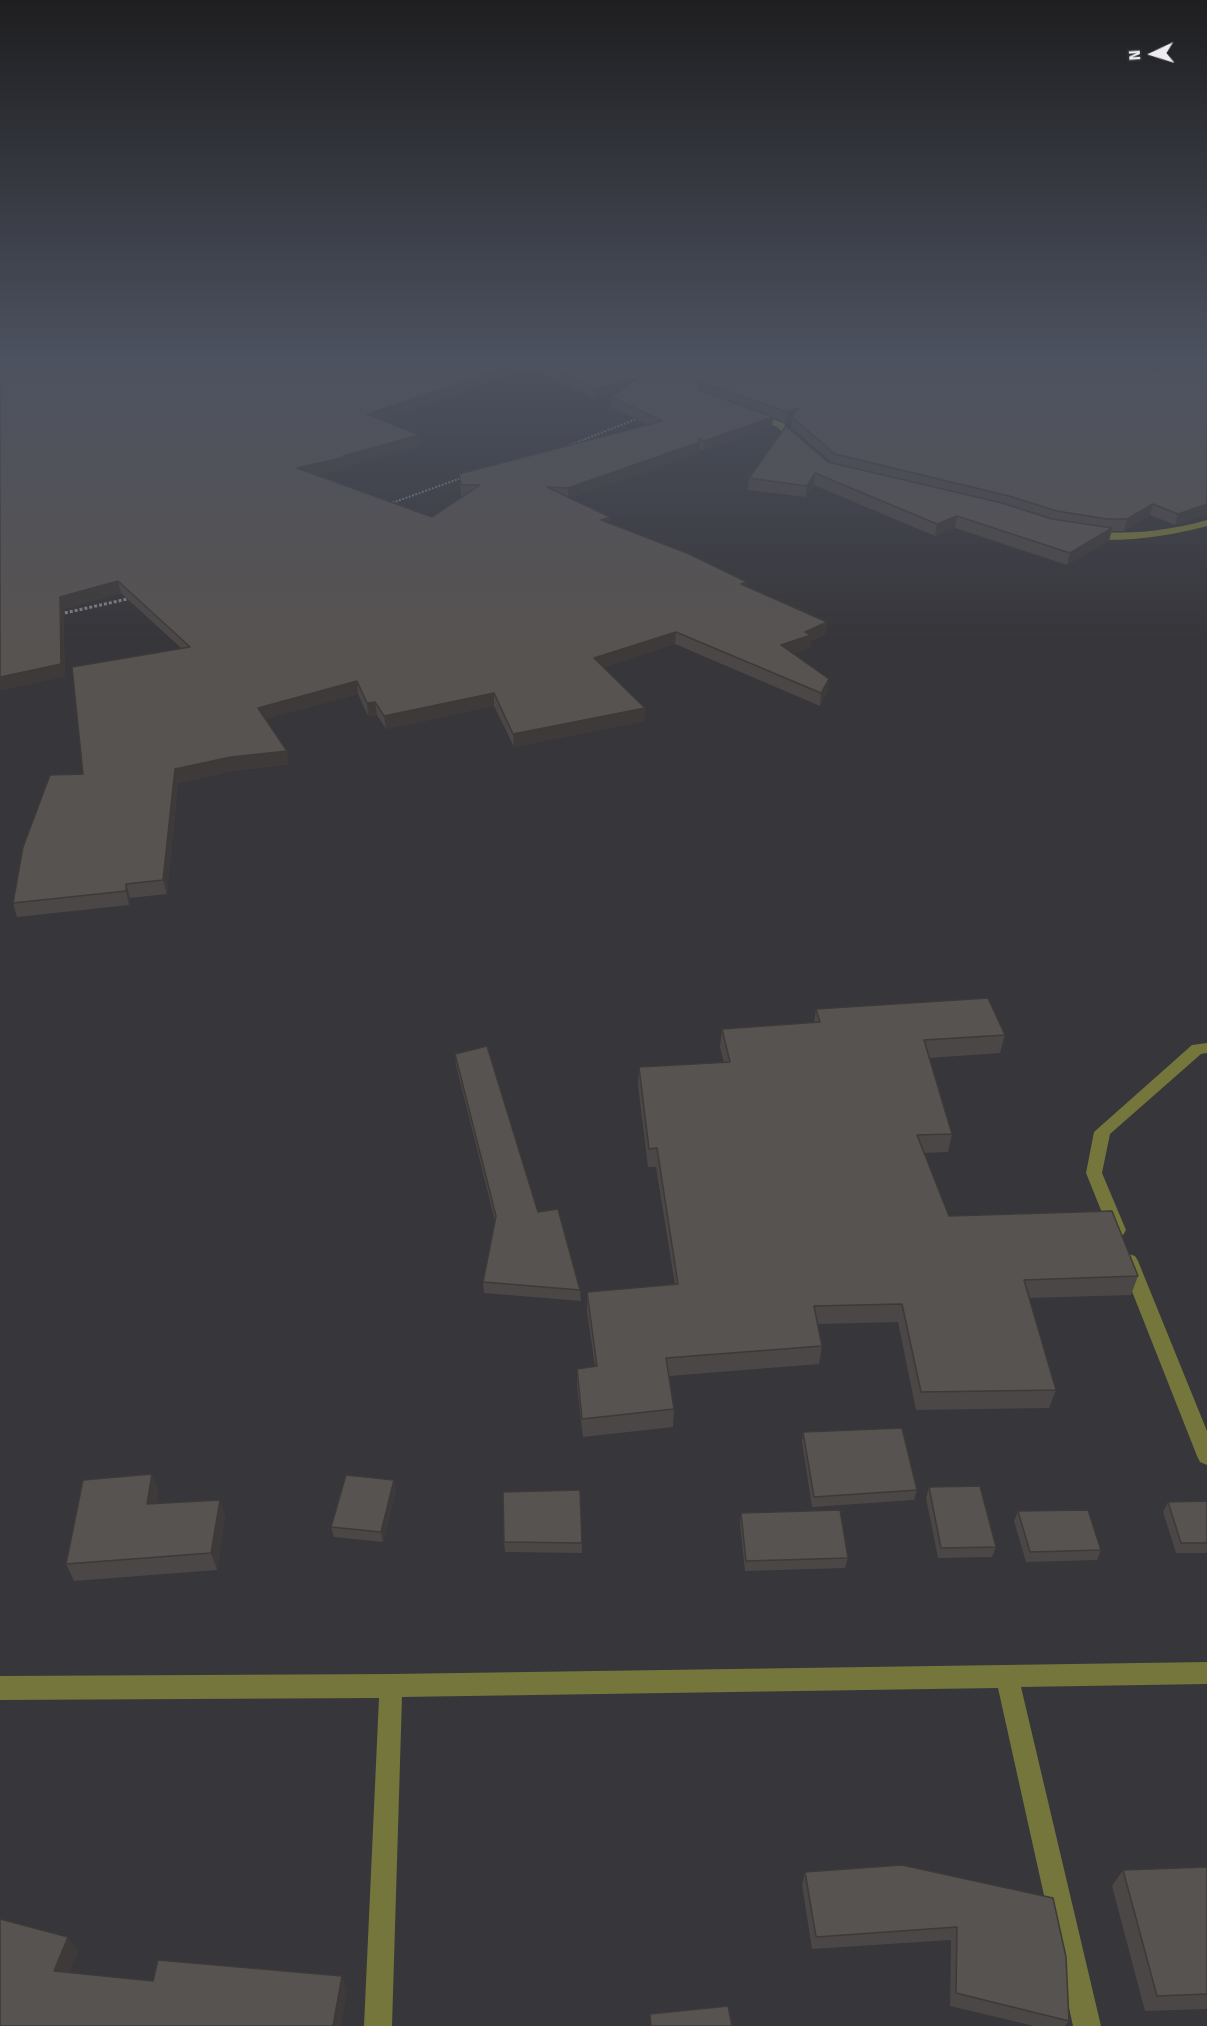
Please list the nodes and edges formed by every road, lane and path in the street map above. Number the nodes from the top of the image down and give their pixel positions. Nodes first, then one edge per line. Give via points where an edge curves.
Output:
1 (464, 477) edge
2 (388, 504) edge
3 (1207, 523) edge
4 (1075, 532) edge
5 (132, 598) edge
6 (55, 615) edge
7 (1207, 1048) edge
8 (1207, 1456) edge
9 (1207, 1673) edge
10 (1007, 1678) junction
11 (391, 1686) junction
12 (0, 1688) edge
13 (378, 2026) edge
14 (1087, 2026) edge

1 - 2 path
3 - 4 street via 1129,538
5 - 6 path
7 - 8 street via 1197,1049 1102,1132 1094,1173
9 - 10 street
10 - 11 street
10 - 14 street
11 - 12 street
11 - 13 street

